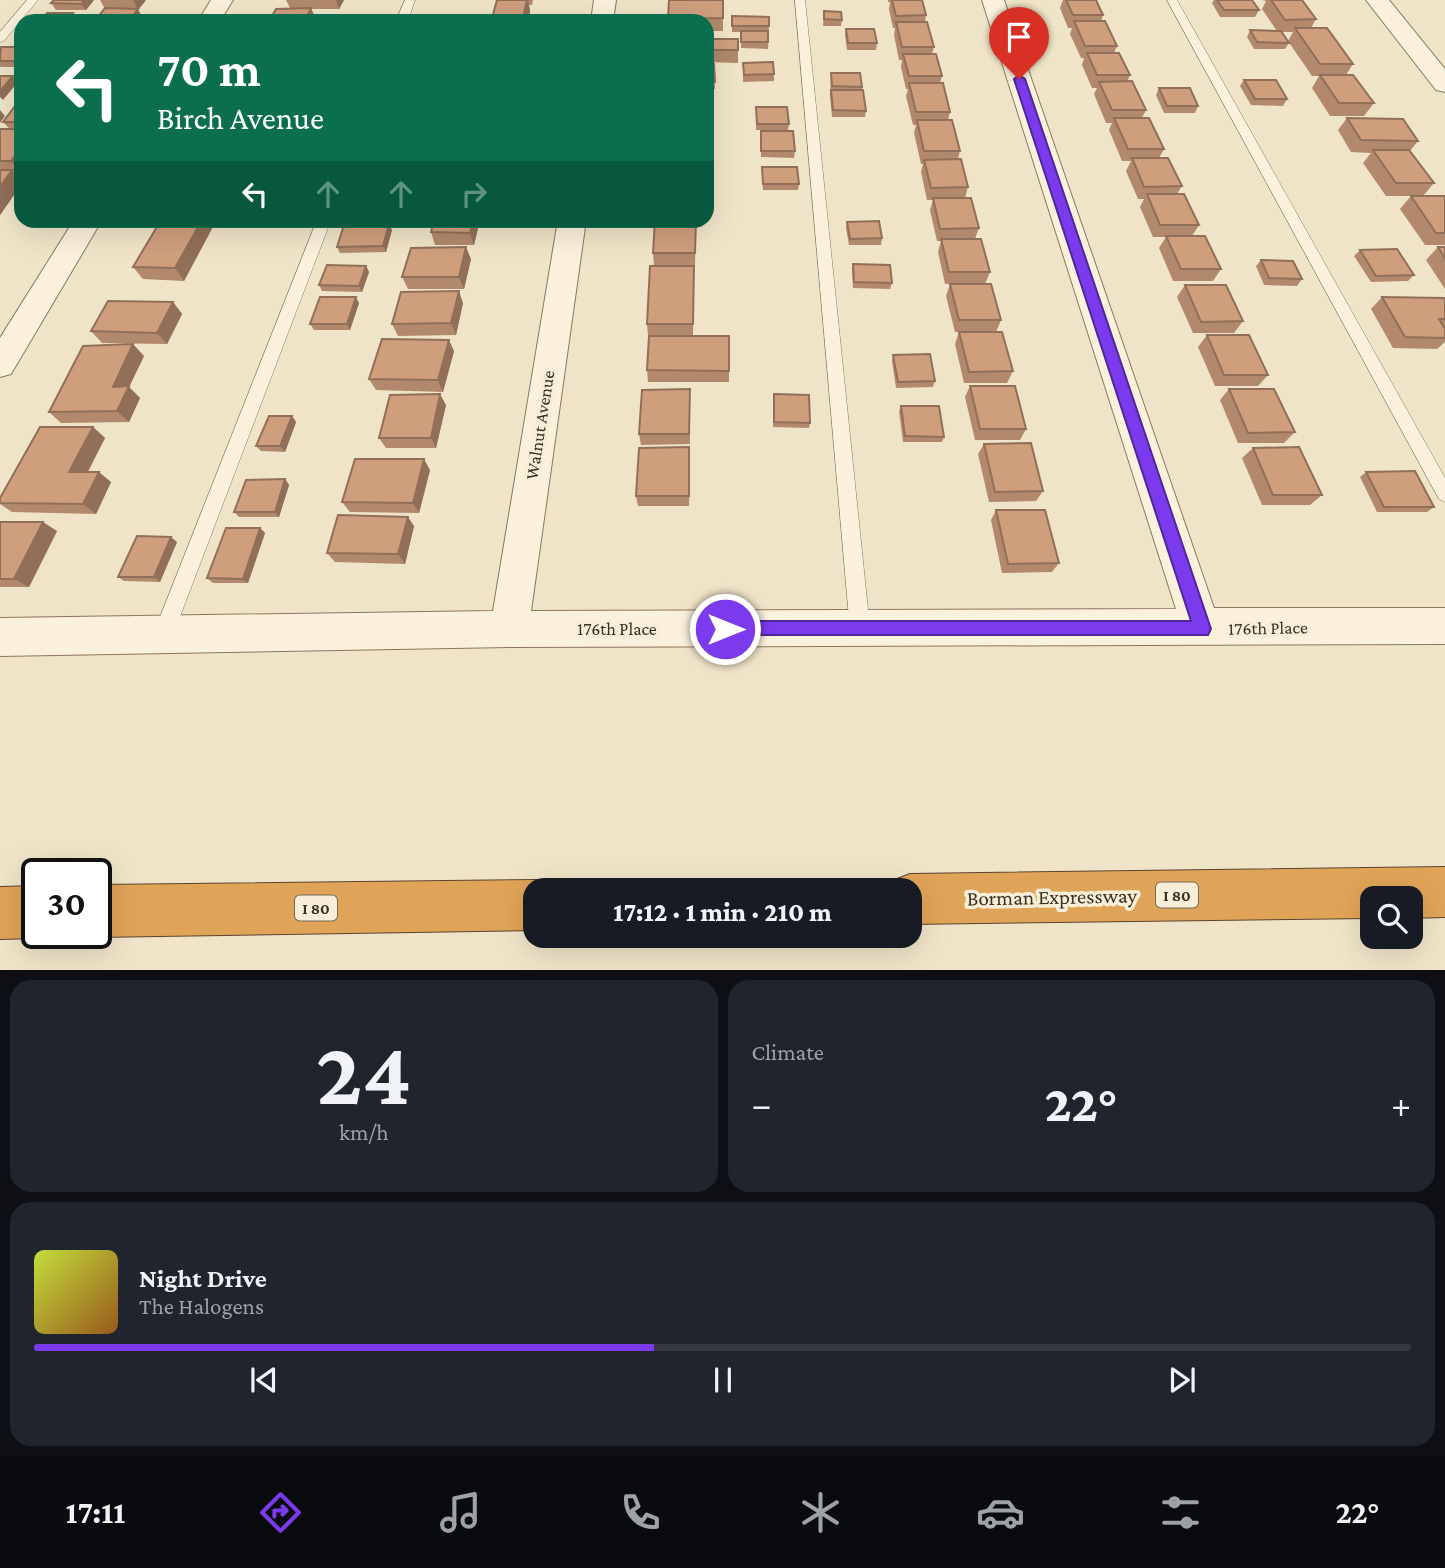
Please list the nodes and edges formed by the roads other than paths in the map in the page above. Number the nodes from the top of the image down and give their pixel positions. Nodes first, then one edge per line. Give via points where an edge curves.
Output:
1 (33, 0) edge
2 (800, 0) edge
3 (993, 0) edge
4 (1172, 0) edge
5 (1377, 0) edge
6 (21, 14) edge
7 (14, 22) edge
8 (0, 39) edge
9 (1445, 85) edge
10 (83, 228) edge
11 (321, 228) edge
12 (571, 228) edge
13 (0, 365) edge
14 (1445, 494) edge
15 (1445, 626) edge
16 (509, 629) junction
17 (860, 629) junction
18 (1202, 629) junction
19 (163, 635) junction
20 (0, 637) edge
21 (1445, 892) edge
22 (922, 899) edge
23 (523, 905) edge
24 (112, 911) edge
25 (0, 912) edge
26 (21, 912) edge

1 - 6 lane
2 - 17 lane
3 - 18 street
4 - 14 lane
5 - 9 street
7 - 8 lane
10 - 13 street
11 - 19 lane
12 - 16 street, Walnut Avenue
15 - 18 street, 176th Place
16 - 17 street, 176th Place
16 - 19 street, 176th Place
17 - 18 street, 176th Place
19 - 20 street, 176th Place
21 - 22 highway, Borman Expressway / I 80
23 - 24 highway, I 80
25 - 26 highway

